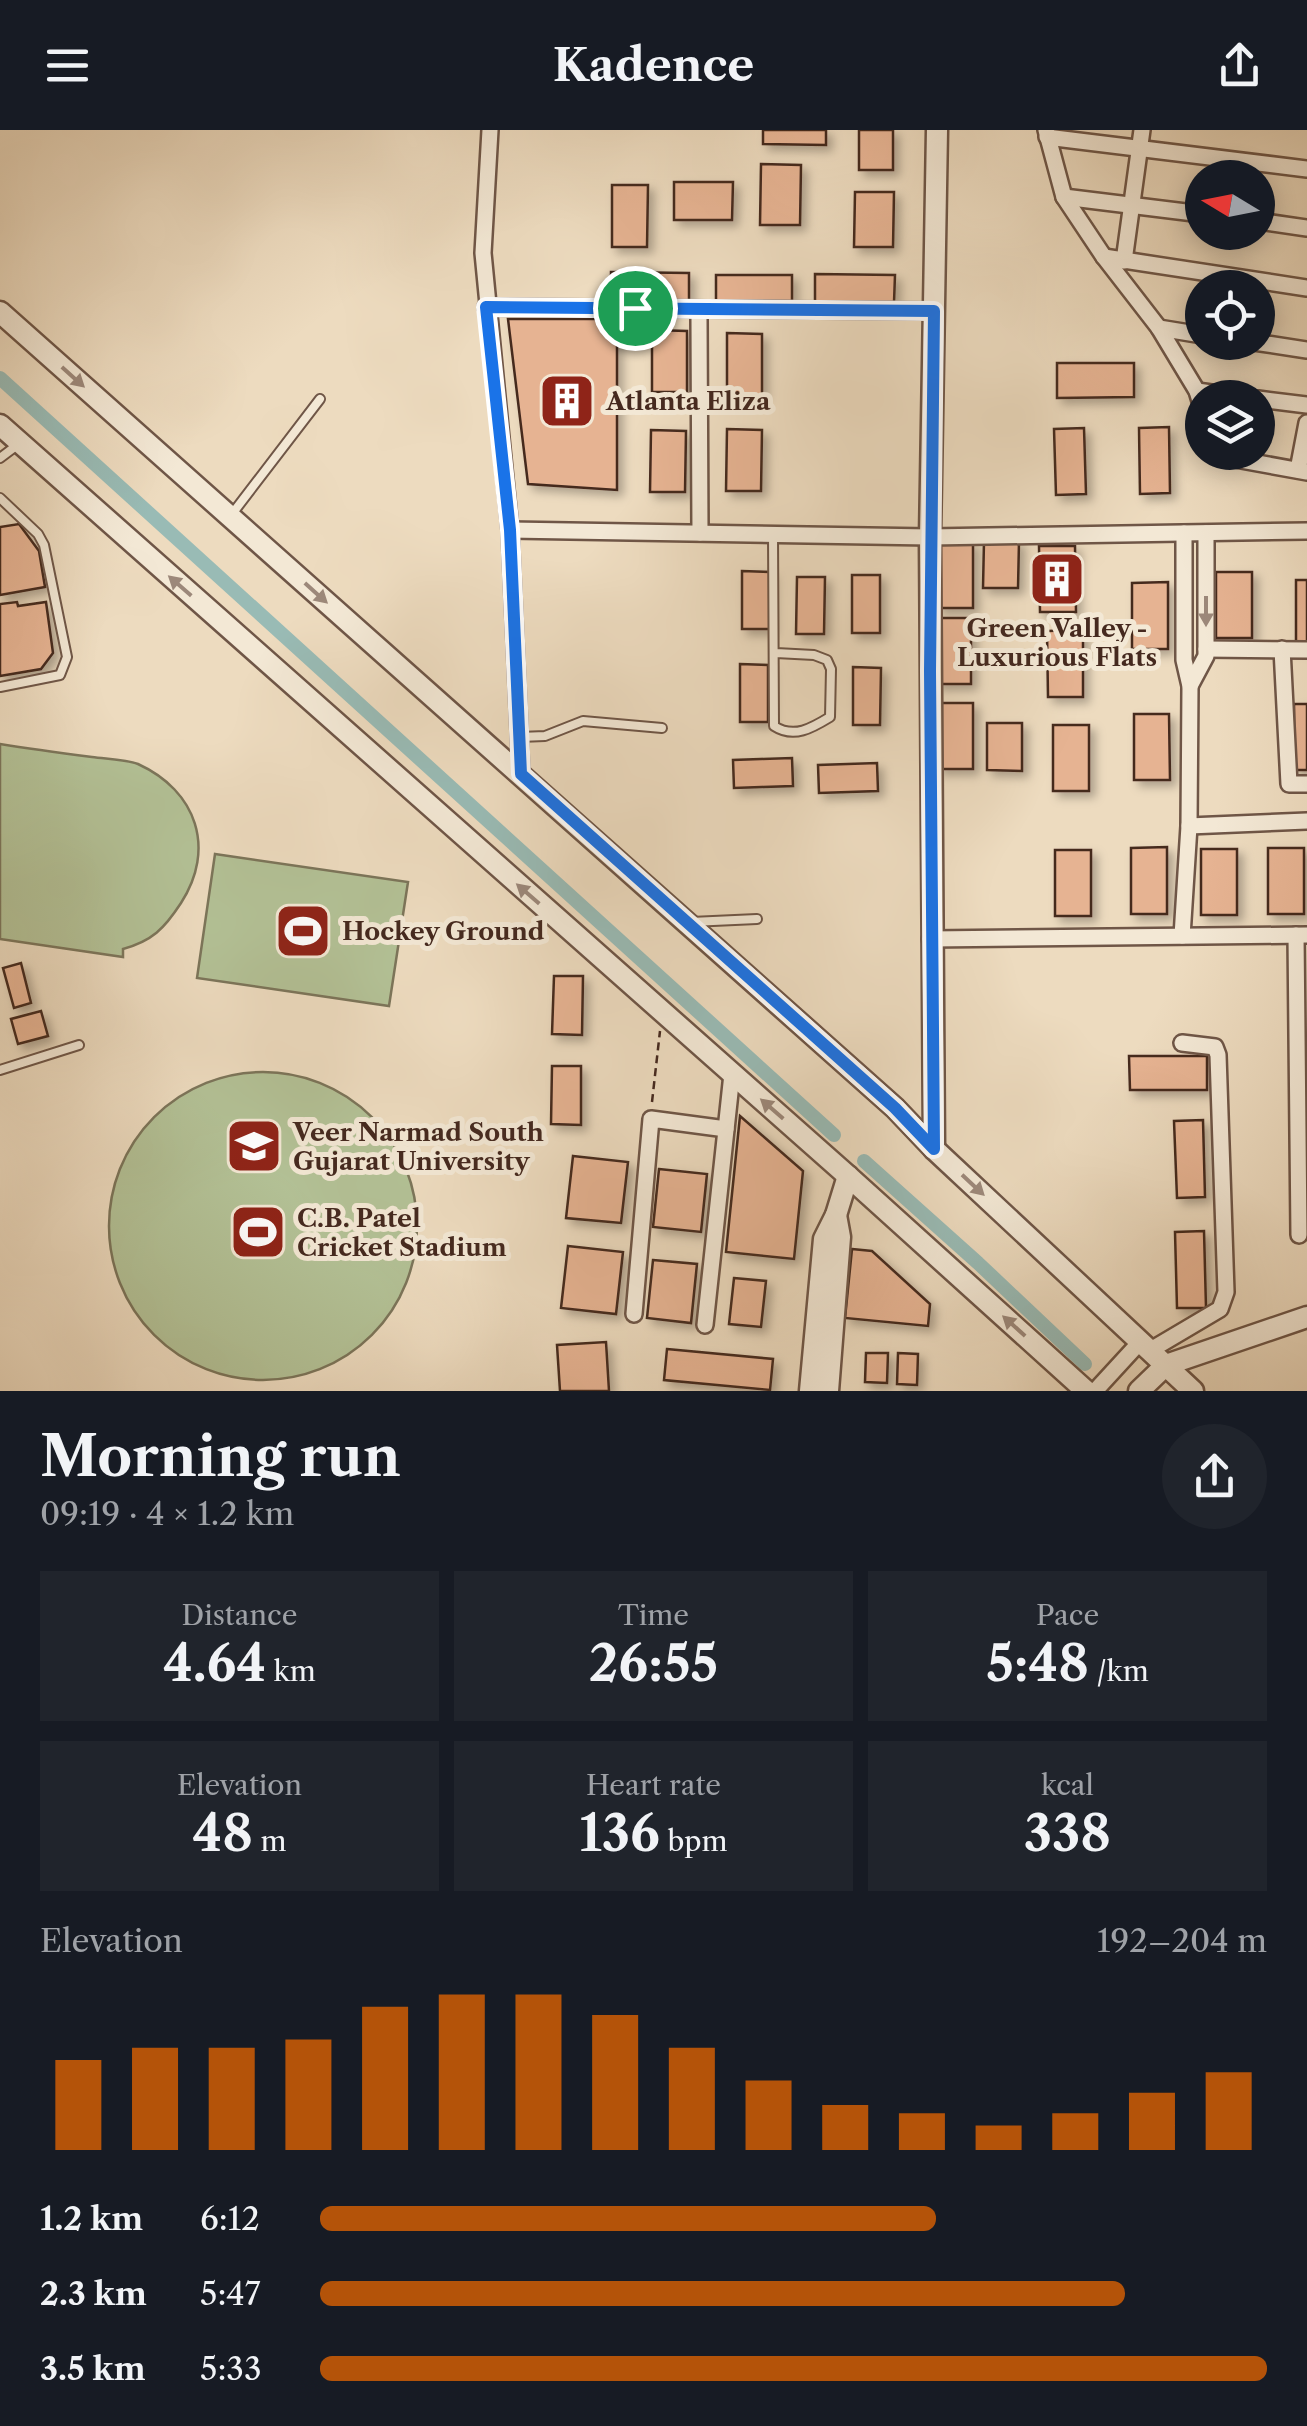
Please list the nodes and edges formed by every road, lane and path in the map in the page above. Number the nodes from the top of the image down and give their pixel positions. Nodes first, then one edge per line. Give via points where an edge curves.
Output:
1 (490, 130) edge
2 (937, 130) edge
3 (1142, 130) edge
4 (1047, 133) edge
5 (1139, 150) junction
6 (1307, 169) edge
7 (1064, 197) junction
8 (1131, 206) junction
9 (1185, 212) edge
10 (1275, 224) edge
11 (1307, 228) edge
12 (1104, 257) junction
13 (1124, 260) junction
14 (1307, 288) edge
15 (486, 307) junction
16 (934, 311) junction
17 (0, 312) edge
18 (699, 319) dead end
19 (1159, 328) junction
20 (1185, 332) edge
21 (1275, 345) edge
22 (1307, 350) edge
23 (1190, 380) edge
24 (320, 399) dead end
25 (1275, 401) edge
26 (1307, 406) edge
27 (1307, 424) edge
28 (0, 425) edge
29 (20, 443) junction
30 (0, 458) edge
31 (1275, 466) edge
32 (1303, 471) edge
33 (0, 498) edge
34 (230, 517) junction
35 (510, 530) junction
36 (1307, 531) edge
37 (1206, 532) junction
38 (700, 533) junction
39 (1184, 533) junction
40 (773, 534) junction
41 (930, 537) junction
42 (1206, 649) junction
43 (1282, 650) junction
44 (1307, 650) edge
45 (776, 653) junction
46 (1190, 686) junction
47 (0, 687) edge
48 (662, 728) dead end
49 (520, 737) junction
50 (521, 774) junction
51 (1307, 784) edge
52 (1307, 821) edge
53 (1189, 826) junction
54 (757, 919) dead end
55 (687, 923) junction
56 (1301, 935) edge
57 (1182, 936) junction
58 (930, 939) junction
59 (662, 1012) junction
60 (1182, 1043) dead end
61 (79, 1046) dead end
62 (0, 1070) edge
63 (732, 1074) junction
64 (651, 1119) junction
65 (726, 1129) junction
66 (934, 1149) junction
67 (848, 1176) junction
68 (836, 1215) junction
69 (1300, 1235) dead end
70 (634, 1314) dead end
71 (1307, 1317) edge
72 (704, 1325) dead end
73 (1144, 1346) junction
74 (1166, 1366) junction
75 (810, 1391) edge
76 (828, 1391) edge
77 (1086, 1391) edge
78 (1095, 1391) edge
79 (1139, 1391) edge
80 (1194, 1391) edge

1 - 15 street
2 - 16 street
3 - 5 street
4 - 5 street
4 - 7 street
5 - 6 street
5 - 8 street
7 - 8 street
7 - 12 street
8 - 9 street
8 - 13 street
10 - 11 street
12 - 13 street
12 - 19 street
13 - 14 street
15 - 16 street
15 - 35 street
16 - 41 street
17 -> 34 street
18 - 38 street
19 - 20 street
19 - 23 street
21 - 22 street
24 - 34 lane
25 - 26 street
27 - 32 street
28 - 29 street
29 - 30 lane
59 -> 29 street
31 - 32 street
33 - 47 lane via 44,545 67,657 60,675
34 -> 50 street
35 - 38 street
35 - 49 street
36 - 37 street
37 - 39 street
37 -> 42 street
38 - 40 street
39 - 41 street
39 - 46 street
40 - 41 street
40 - 45 lane
41 - 58 street
42 - 43 street
42 - 46 street
43 - 44 street
43 - 51 street via 1289,784
45 - 45 lane via 774,726 807,732 830,717 831,669 814,655
46 - 53 street
48 - 49 lane via 583,721 545,736
49 - 50 street
50 - 55 street
52 - 53 street
53 - 57 street
54 - 55 lane
55 - 66 street
56 - 57 street
56 - 69 street
57 - 58 street
58 - 66 street
59 - 63 street
59 - 64 path
60 - 73 street via 1215,1047 1218,1056 1226,1292 1220,1309
61 - 62 lane
63 - 65 street
67 -> 63 street
64 - 65 street
64 - 70 street
65 - 72 street
66 -> 73 street
67 - 68 street
77 -> 67 street
68 - 75 street via 824,1239
68 - 76 street
71 - 74 street
73 - 74 street
73 - 78 street
74 - 79 street
74 - 80 street

